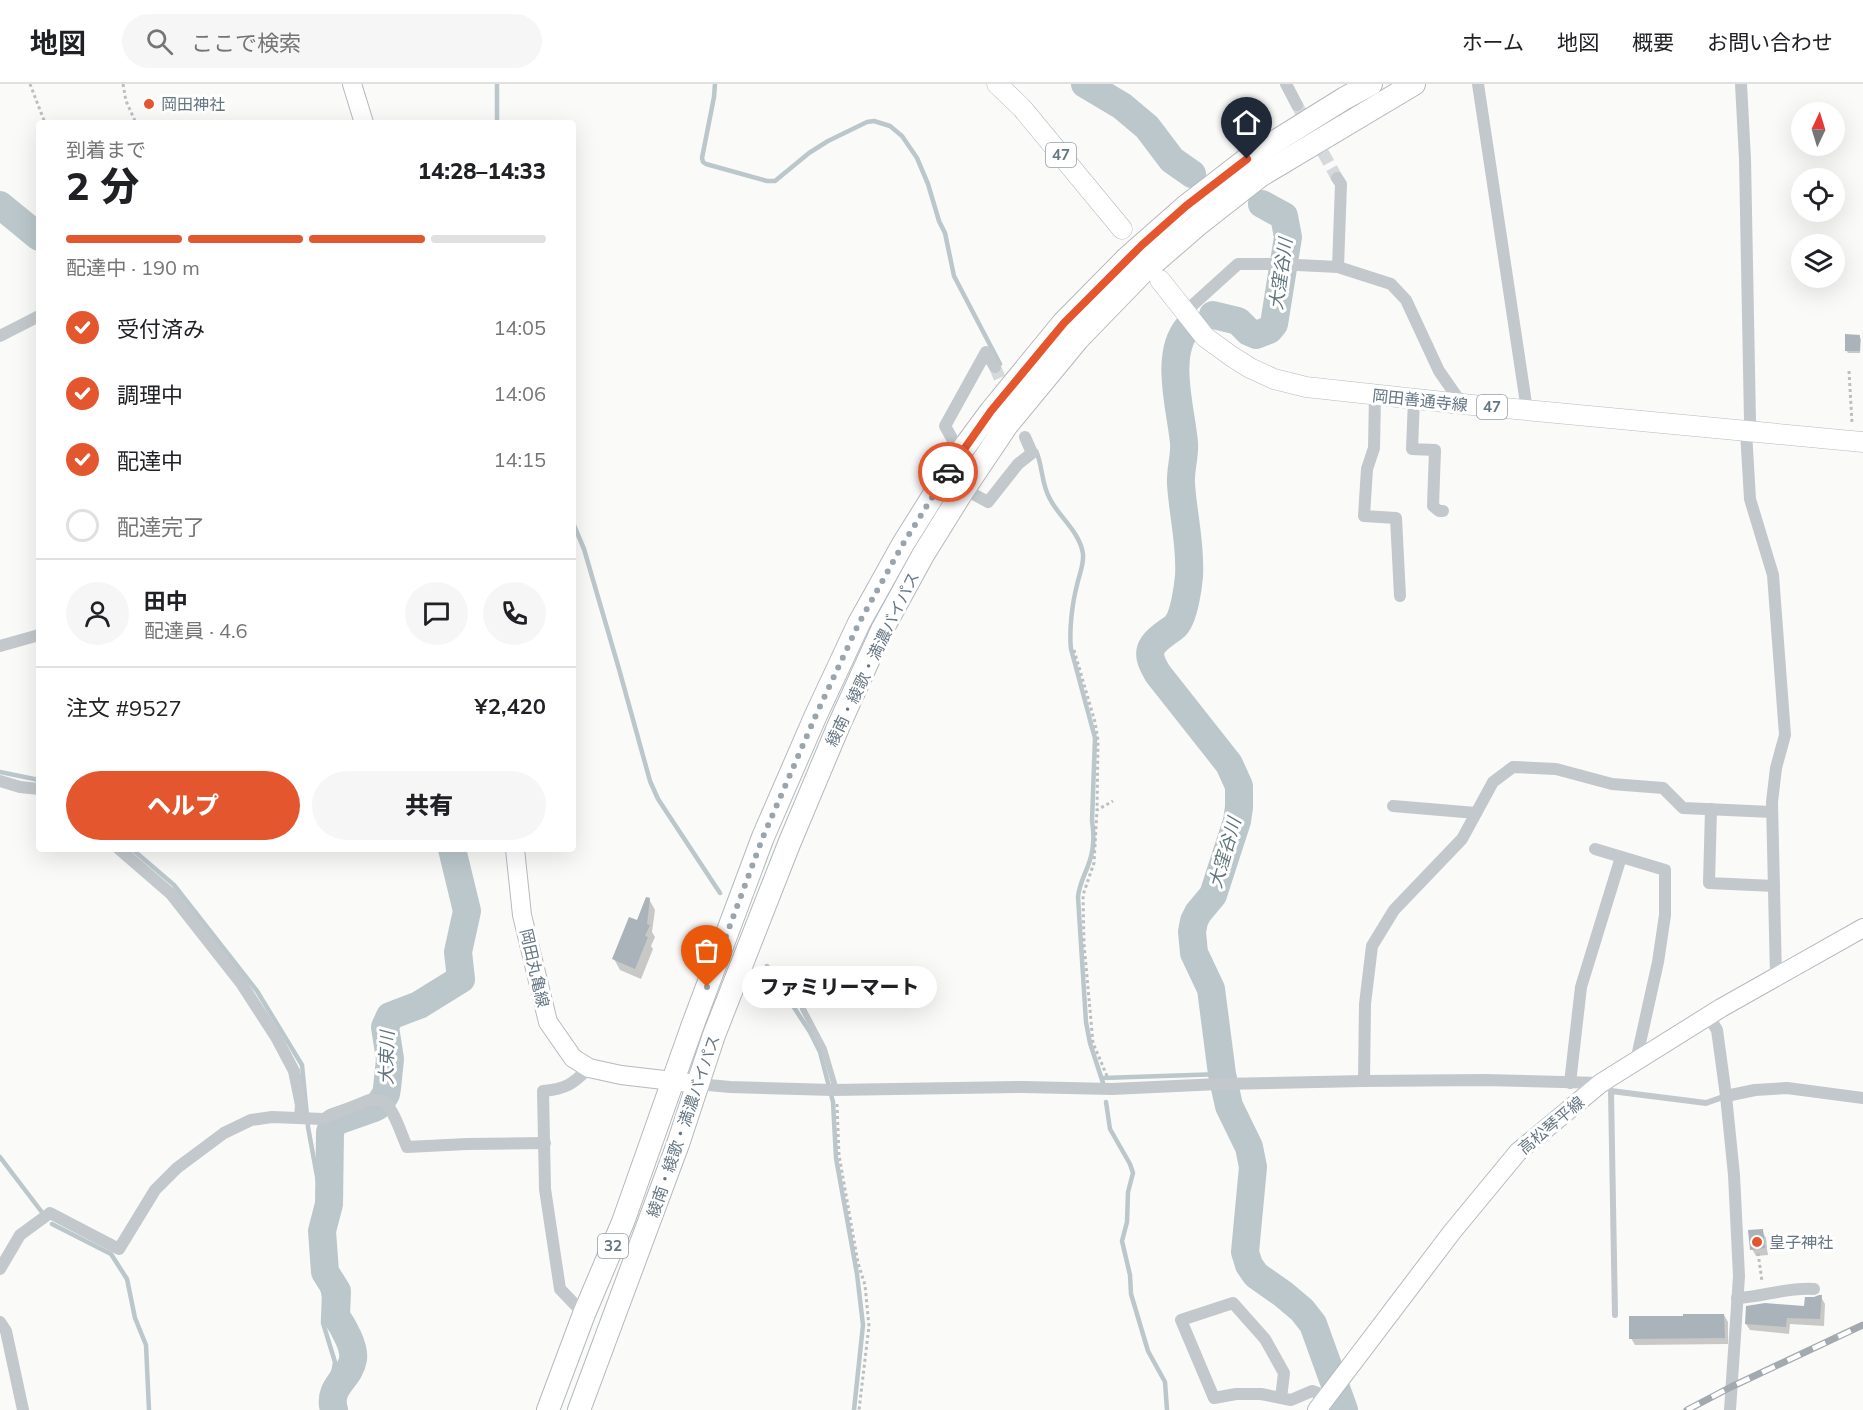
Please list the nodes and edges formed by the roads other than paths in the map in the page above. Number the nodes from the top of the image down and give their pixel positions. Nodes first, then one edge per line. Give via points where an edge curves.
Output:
1 (352, 84) edge
2 (997, 84) edge
3 (1286, 84) edge
4 (1371, 84) edge
5 (1414, 84) edge
6 (1478, 84) edge
7 (1741, 84) edge
8 (1297, 105) tunnel mouth
9 (363, 120) edge
10 (1337, 178) tunnel mouth
11 (1122, 229) dead end
12 (1338, 267) junction
13 (1160, 280) dead end
14 (1185, 312) junction
15 (36, 318) edge
16 (0, 336) edge
17 (995, 368) dead end
18 (1375, 395) junction
19 (1414, 399) junction
20 (1462, 404) junction
21 (1527, 410) junction
22 (1746, 432) junction
23 (1025, 437) dead end
24 (1858, 442) edge
25 (960, 453) junction
26 (964, 489) junction
27 (1443, 512) dead end
28 (1400, 596) dead end
29 (36, 636) edge
30 (0, 646) edge
31 (0, 781) edge
32 (36, 789) edge
33 (1393, 806) dead end
34 (1711, 809) junction
35 (1772, 812) junction
36 (1476, 813) junction
37 (1595, 849) dead end
38 (122, 852) edge
39 (515, 852) edge
40 (1622, 857) junction
41 (1774, 886) junction
42 (1863, 928) edge
43 (1776, 977) junction
44 (803, 1009) dead end
45 (1709, 1017) junction
46 (1636, 1061) junction
47 (589, 1068) junction
48 (674, 1081) junction
49 (1364, 1081) junction
50 (1570, 1083) junction
51 (698, 1084) junction
52 (1606, 1085) junction
53 (832, 1090) junction
54 (1726, 1096) junction
55 (1863, 1098) edge
56 (306, 1118) junction
57 (545, 1143) junction
58 (0, 1269) edge
59 (1814, 1289) dead end
60 (1737, 1298) junction
61 (584, 1314) junction
62 (1615, 1315) dead end
63 (0, 1322) edge
64 (1329, 1394) edge
65 (1281, 1398) junction
66 (23, 1410) edge
67 (548, 1410) edge
68 (579, 1410) edge
69 (1730, 1410) edge

1 - 9 main road
2 - 11 main road, 47 via 1022,108
3 - 8 street
4 - 25 highway, 綾南・綾歌・満濃バイパス / 32 via 1247,159 1128,258 1064,323
5 - 26 highway, 綾南・綾歌・満濃バイパス / 32 via 1260,176 1141,274 1078,339 1007,425
6 - 21 street
7 - 22 street via 1750,421
10 - 12 street via 1341,184
12 - 14 street via 1238,264
12 - 20 street via 1391,284 1406,300 1439,370
13 - 14 main road, 岡田善通寺線 / 47
14 - 18 main road, 岡田善通寺線 / 47 via 1205,337 1274,379
15 - 16 street
17 - 25 street via 986,352 945,426
18 - 19 main road, 岡田善通寺線 / 47
18 - 28 street via 1374,448 1367,469 1364,516 1396,518
19 - 20 main road, 岡田善通寺線 / 47
19 - 27 street via 1412,448 1435,450 1433,506
20 - 21 main road, 岡田善通寺線 / 47
21 - 22 main road, 岡田善通寺線 / 47
22 - 24 main road, 岡田善通寺線 / 47
22 - 35 street via 1750,499 1773,575 1785,735 1776,768
23 - 26 street via 1032,453 1018,464 988,502
25 - 48 highway, 綾南・綾歌・満濃バイパス / 32 via 859,623 816,715 763,837
26 - 51 highway, 綾南・綾歌・満濃バイパス / 32 via 882,630 839,725 784,854
29 - 30 street
31 - 32 street
33 - 36 street
34 - 35 street
34 - 36 street via 1683,808 1663,788 1612,784 1556,770 1513,767 1493,782
34 - 41 street via 1709,883
35 - 41 street
36 - 49 street via 1462,839 1394,910 1372,946 1365,1004
37 - 40 street
38 - 56 street via 171,894 241,983 294,1071
39 - 47 main road, 岡田丸亀線 via 522,915 548,1022 573,1058
40 - 46 street via 1665,870 1665,915 1658,962
40 - 50 street via 1581,987
41 - 43 street
42 - 43 main road, 高松琴平線
43 - 45 main road, 高松琴平線
44 - 53 lane via 824,1049
45 - 46 main road, 高松琴平線
45 - 54 street via 1717,1030
46 - 52 main road, 高松琴平線
47 - 48 main road, 岡田丸亀線
47 - 57 street via 561,1090 543,1091
48 - 51 main road, 岡田丸亀線
48 - 61 highway, 綾南・綾歌・満濃バイパス / 32 via 623,1222
49 - 50 street
49 - 53 street via 1112,1089
50 - 52 street
51 - 53 street
51 - 68 highway, 綾南・綾歌・満濃バイパス / 32
52 - 54 lane via 1706,1103
52 - 62 lane
52 - 64 main road, 高松琴平線 via 1518,1152
54 - 55 street via 1787,1088
54 - 60 street via 1734,1175
56 - 57 street via 323,1119 369,1100 381,1101 407,1147
56 - 58 street via 251,1120 224,1133 155,1190 119,1249 50,1213 20,1235
57 - 61 street via 545,1189 560,1289
59 - 60 street
60 - 69 street
61 - 67 highway, 綾南・綾歌・満濃バイパス / 32
63 - 66 street via 6,1331
64 - 65 street via 1312,1391 1291,1400
65 - 65 street via 1262,1394 1214,1398 1181,1320 1233,1303 1265,1339 1284,1373

